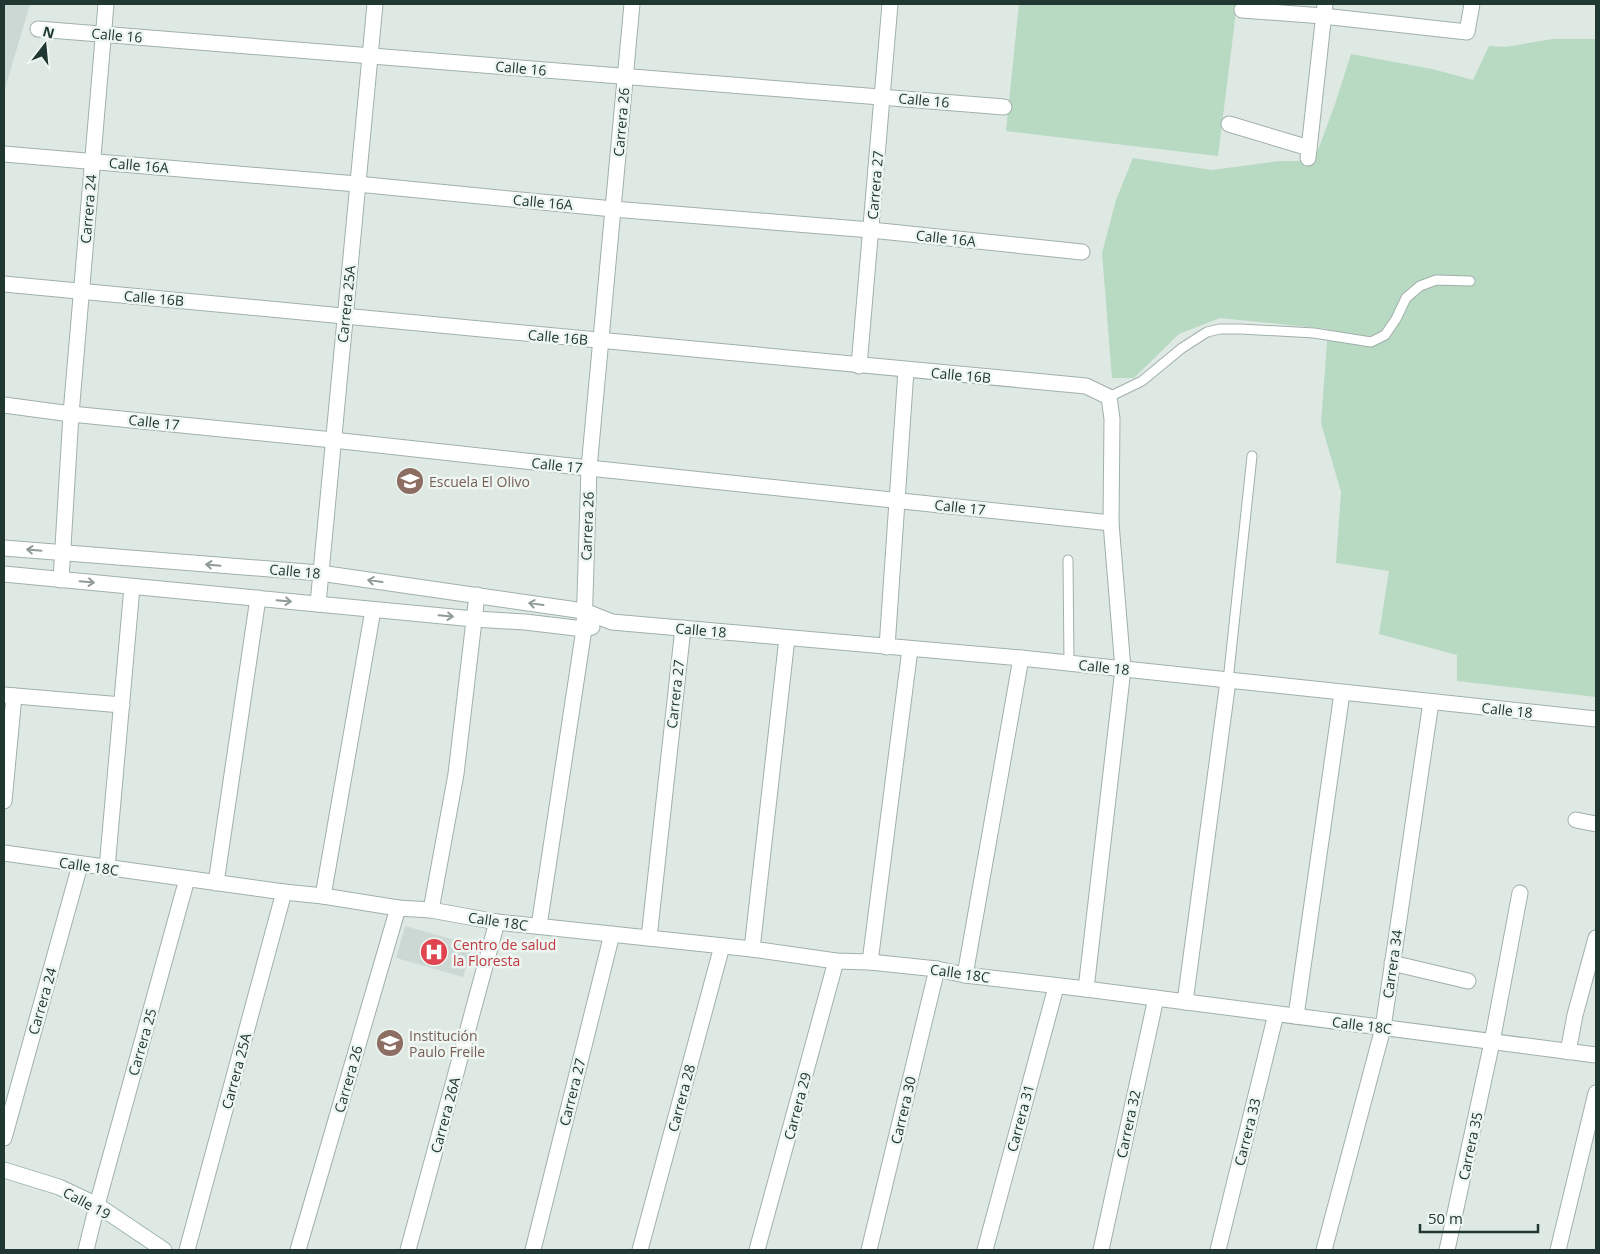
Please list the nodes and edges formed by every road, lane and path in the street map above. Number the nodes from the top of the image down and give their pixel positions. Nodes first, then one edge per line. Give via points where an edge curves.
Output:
1 (106, 4) edge
2 (375, 4) edge
3 (632, 4) edge
4 (890, 4) edge
5 (1472, 4) edge
6 (1242, 10) dead end
7 (1324, 10) edge
8 (38, 29) dead end
9 (104, 34) junction
10 (370, 56) junction
11 (625, 77) junction
12 (882, 97) junction
13 (1004, 107) dead end
14 (1229, 124) dead end
15 (4, 154) edge
16 (93, 161) junction
17 (357, 184) junction
18 (613, 209) junction
19 (871, 230) junction
20 (1082, 252) dead end
21 (1470, 281) dead end
22 (4, 284) edge
23 (81, 291) junction
24 (345, 316) junction
25 (601, 341) junction
26 (859, 366) junction
27 (906, 370) junction
28 (1109, 397) junction
29 (4, 405) edge
30 (71, 414) junction
31 (333, 440) junction
32 (1252, 456) dead end
33 (589, 468) junction
34 (897, 500) junction
35 (1110, 523) junction
36 (4, 548) edge
37 (63, 553) junction
38 (1068, 560) dead end
39 (320, 573) junction
40 (4, 574) edge
41 (61, 580) junction
42 (132, 586) junction
43 (476, 595) junction
44 (258, 598) junction
45 (318, 604) junction
46 (373, 610) junction
47 (584, 611) junction
48 (474, 619) junction
49 (612, 622) junction
50 (682, 628) junction
51 (584, 629) junction
52 (787, 638) junction
53 (887, 647) junction
54 (910, 648) junction
55 (1021, 658) junction
56 (1069, 664) junction
57 (1123, 669) junction
58 (1228, 681) junction
59 (1342, 693) junction
60 (9, 695) edge
61 (1431, 702) junction
62 (122, 705) junction
63 (1596, 719) edge
64 (4, 801) edge
65 (1576, 820) dead end
66 (1596, 824) edge
67 (4, 853) edge
68 (80, 865) junction
69 (107, 868) junction
70 (187, 879) junction
71 (216, 883) junction
72 (284, 892) junction
73 (1520, 893) dead end
74 (324, 896) junction
75 (398, 908) junction
76 (431, 910) junction
77 (497, 922) junction
78 (539, 926) junction
79 (612, 934) junction
80 (649, 938) junction
81 (1596, 938) edge
82 (722, 946) junction
83 (752, 949) junction
84 (836, 961) junction
85 (870, 962) junction
86 (1392, 963) junction
87 (937, 969) junction
88 (965, 975) junction
89 (1468, 981) dead end
90 (1056, 987) junction
91 (1086, 989) junction
92 (1156, 998) junction
93 (1185, 1002) junction
94 (1276, 1014) junction
95 (1296, 1016) junction
96 (1382, 1028) junction
97 (1492, 1042) junction
98 (1568, 1052) junction
99 (1596, 1055) edge
100 (1596, 1093) edge
101 (4, 1138) edge
102 (4, 1170) edge
103 (97, 1205) junction
104 (86, 1250) edge
105 (164, 1250) edge
106 (187, 1250) edge
107 (298, 1250) edge
108 (408, 1250) edge
109 (533, 1250) edge
110 (640, 1250) edge
111 (757, 1250) edge
112 (869, 1250) edge
113 (985, 1250) edge
114 (1101, 1250) edge
115 (1218, 1250) edge
116 (1324, 1250) edge
117 (1447, 1250) edge
118 (1558, 1250) edge

1 - 9 street, Carrera 24
2 - 10 street, Carrera 25A
3 - 11 street, Carrera 26
4 - 12 street, Carrera 27
5 - 7 street via 1467,32
6 - 7 street
7 - 14 street via 1308,153
8 - 9 street, Calle 16
9 - 10 street, Calle 16
9 - 16 street, Carrera 24
10 - 11 street, Calle 16
10 - 17 street, Carrera 25A
11 - 12 street, Calle 16
11 - 18 street, Carrera 26
12 - 13 street, Calle 16
12 - 19 street, Carrera 27
15 - 16 street, Calle 16A
16 - 17 street, Calle 16A
16 - 23 street, Carrera 24
17 - 18 street, Calle 16A
17 - 24 street, Carrera 25A
18 - 19 street, Calle 16A
18 - 25 street, Carrera 26
19 - 20 street, Calle 16A
19 - 26 street, Carrera 27
21 - 28 lane via 1436,280 1420,286 1406,298 1385,335 1371,342 1330,335 1241,328 1207,332 1182,348 1147,378
22 - 23 street, Calle 16B
23 - 24 street, Calle 16B
23 - 30 street, Carrera 24
24 - 25 street, Calle 16B
24 - 31 street, Carrera 25A
25 - 26 street, Calle 16B
25 - 33 street, Carrera 26
26 - 27 street, Calle 16B
27 - 28 street, Calle 16B via 1086,386
27 - 34 street
28 - 35 street via 1112,419
29 - 30 street, Calle 17
30 - 31 street, Calle 17
30 - 37 street, Carrera 24
31 - 33 street, Calle 17
31 - 39 street, Carrera 25A
32 - 58 lane
33 - 34 street, Calle 17
33 - 47 street, Carrera 26
34 - 35 street, Calle 17
34 - 53 street
35 - 57 street
37 -> 36 street, Calle 18
39 -> 37 street, Calle 18
37 - 41 street, Carrera 24
38 - 56 lane
43 -> 39 street, Calle 18
39 - 45 street, Carrera 25A
40 - 41 street, Calle 18
41 -> 42 street, Calle 18
42 - 44 street, Calle 18
42 - 62 street
47 -> 43 street, Calle 18
43 - 48 street
44 -> 45 street, Calle 18
44 - 71 street
45 - 46 street, Calle 18
46 -> 48 street, Calle 18
46 - 74 street
47 - 49 street, Calle 18
47 - 51 street, Carrera 26
48 - 51 street, Calle 18
48 - 76 street via 456,774
49 - 50 street, Calle 18
49 - 51 street, Calle 18
50 - 52 street, Calle 18
50 - 80 street, Carrera 27
51 - 78 street, Carrera 26
52 - 53 street, Calle 18
52 - 83 street
53 - 54 street, Calle 18
54 - 55 street, Calle 18
54 - 85 street
55 - 56 street, Calle 18
55 - 88 street
56 - 57 street, Calle 18
57 - 58 street, Calle 18
57 - 91 street
58 - 59 street, Calle 18
58 - 93 street
59 - 61 street, Calle 18
59 - 95 street
60 - 62 street
60 - 64 street
61 - 63 street, Calle 18
61 - 86 street, Carrera 34
62 - 69 street
65 - 66 street
67 - 68 street, Calle 18C
68 - 69 street, Calle 18C
68 - 101 street, Carrera 24
69 - 70 street, Calle 18C
70 - 71 street, Calle 18C
70 - 103 street, Carrera 25
71 - 72 street, Calle 18C
72 - 74 street, Calle 18C
72 - 106 street, Carrera 25A
73 - 97 street, Carrera 35
74 - 75 street, Calle 18C
75 - 76 street, Calle 18C
75 - 107 street, Carrera 26
76 - 77 street, Calle 18C
77 - 78 street, Calle 18C
77 - 108 street, Carrera 26A
78 - 79 street, Calle 18C
79 - 80 street, Calle 18C
79 - 109 street, Carrera 27
80 - 82 street, Calle 18C
81 - 98 street
82 - 83 street, Calle 18C
82 - 110 street, Carrera 28
83 - 84 street, Calle 18C
84 - 85 street, Calle 18C
84 - 111 street, Carrera 29
85 - 87 street, Calle 18C
86 - 89 street
86 - 96 street, Carrera 34
87 - 88 street, Calle 18C
87 - 112 street, Carrera 30
88 - 90 street, Calle 18C
90 - 91 street, Calle 18C
90 - 113 street, Carrera 31
91 - 92 street, Calle 18C
92 - 93 street, Calle 18C
92 - 114 street, Carrera 32
93 - 94 street, Calle 18C
94 - 95 street, Calle 18C
94 - 115 street, Carrera 33
95 - 96 street, Calle 18C
96 - 97 street, Calle 18C
96 - 116 street, Carrera 34
97 - 98 street, Calle 18C
97 - 117 street, Carrera 35
98 - 99 street, Calle 18C
100 - 118 street
102 - 103 street, Calle 19 via 59,1187
103 - 104 street, Carrera 25
103 - 105 street, Calle 19

